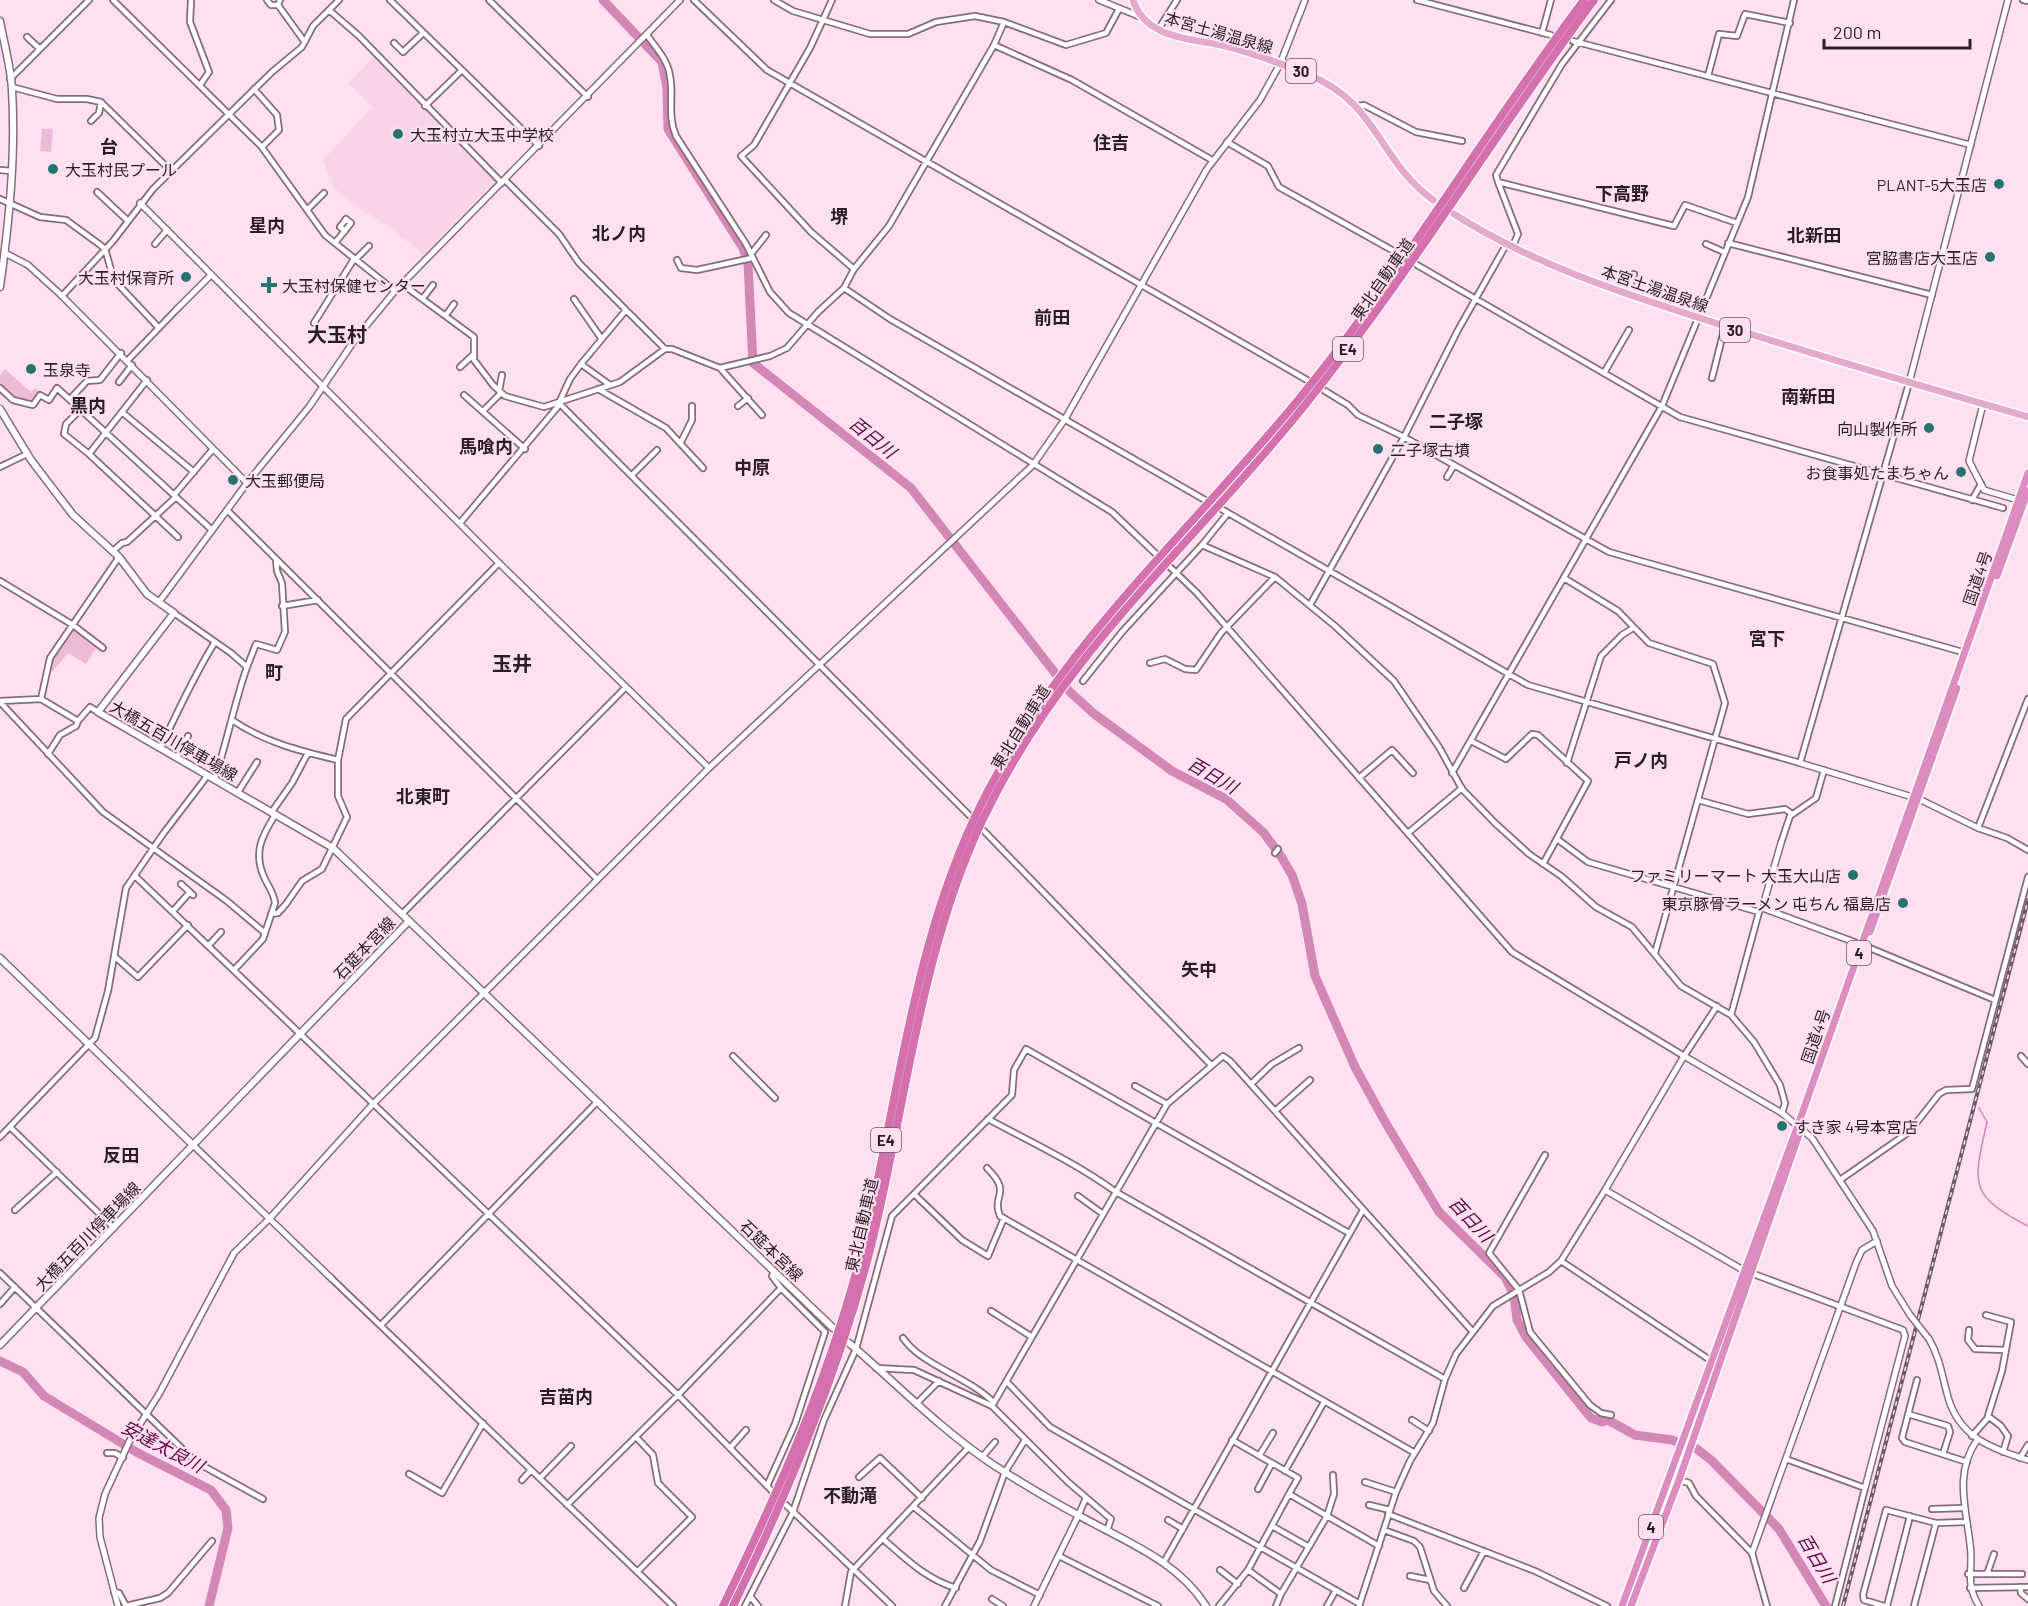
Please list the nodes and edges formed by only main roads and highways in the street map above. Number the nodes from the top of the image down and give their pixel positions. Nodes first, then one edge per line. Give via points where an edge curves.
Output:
1 (1133, 0) edge
2 (1584, 0) edge
3 (1594, 0) edge
4 (0, 21) edge
5 (1433, 200) dead end
6 (1454, 214) dead end
7 (0, 287) edge
8 (0, 409) edge
9 (2028, 417) edge
10 (2028, 473) edge
11 (2028, 490) edge
12 (1069, 670) junction
13 (1058, 683) junction
14 (1916, 798) junction
15 (409, 921) junction
16 (0, 958) edge
17 (193, 1145) junction
18 (1747, 1272) junction
19 (833, 1328) dead end
20 (849, 1343) dead end
21 (0, 1345) edge
22 (723, 1606) edge
23 (733, 1606) edge
24 (1206, 1606) edge
25 (1622, 1606) edge
26 (1631, 1606) edge

1 - 5 main road, 本宮土湯温泉線 / 30 via 1141,17 1172,36 1228,47 1330,84 1358,106 1405,175
2 - 12 highway, 東北自動車道 / E4 via 1307,389 1113,609
3 - 12 highway, 東北自動車道 / E4 via 1326,378 1257,462
4 - 7 main road via 12,87 11,203
6 - 9 main road, 本宮土湯温泉線 / 30 via 1509,247 1627,294
8 - 15 main road, 大橋五百川停車場線 via 27,454 77,520 119,557 144,591 174,613 98,712 333,848
10 - 14 highway, 国道4号 / 4
11 - 14 highway, 国道4号 / 4
12 - 13 highway, 東北自動車道 / E4
13 - 22 highway, 東北自動車道 / E4 via 1007,754 946,888 917,989 873,1200 844,1312 793,1451
13 - 23 highway, 東北自動車道 / E4 via 1000,786 954,890 926,991 881,1203 852,1314 815,1422
14 - 18 highway, 国道4号 / 4
15 - 17 main road, 石筵本宮線
15 - 19 main road, 石筵本宮線
16 - 17 main road
17 - 21 main road, 大橋五百川停車場線
18 - 25 highway, 国道4号 / 4 via 1710,1360
18 - 26 highway, 国道4号 / 4 via 1695,1434
20 - 24 main road via 968,1448 1078,1516 1164,1562 1187,1581

